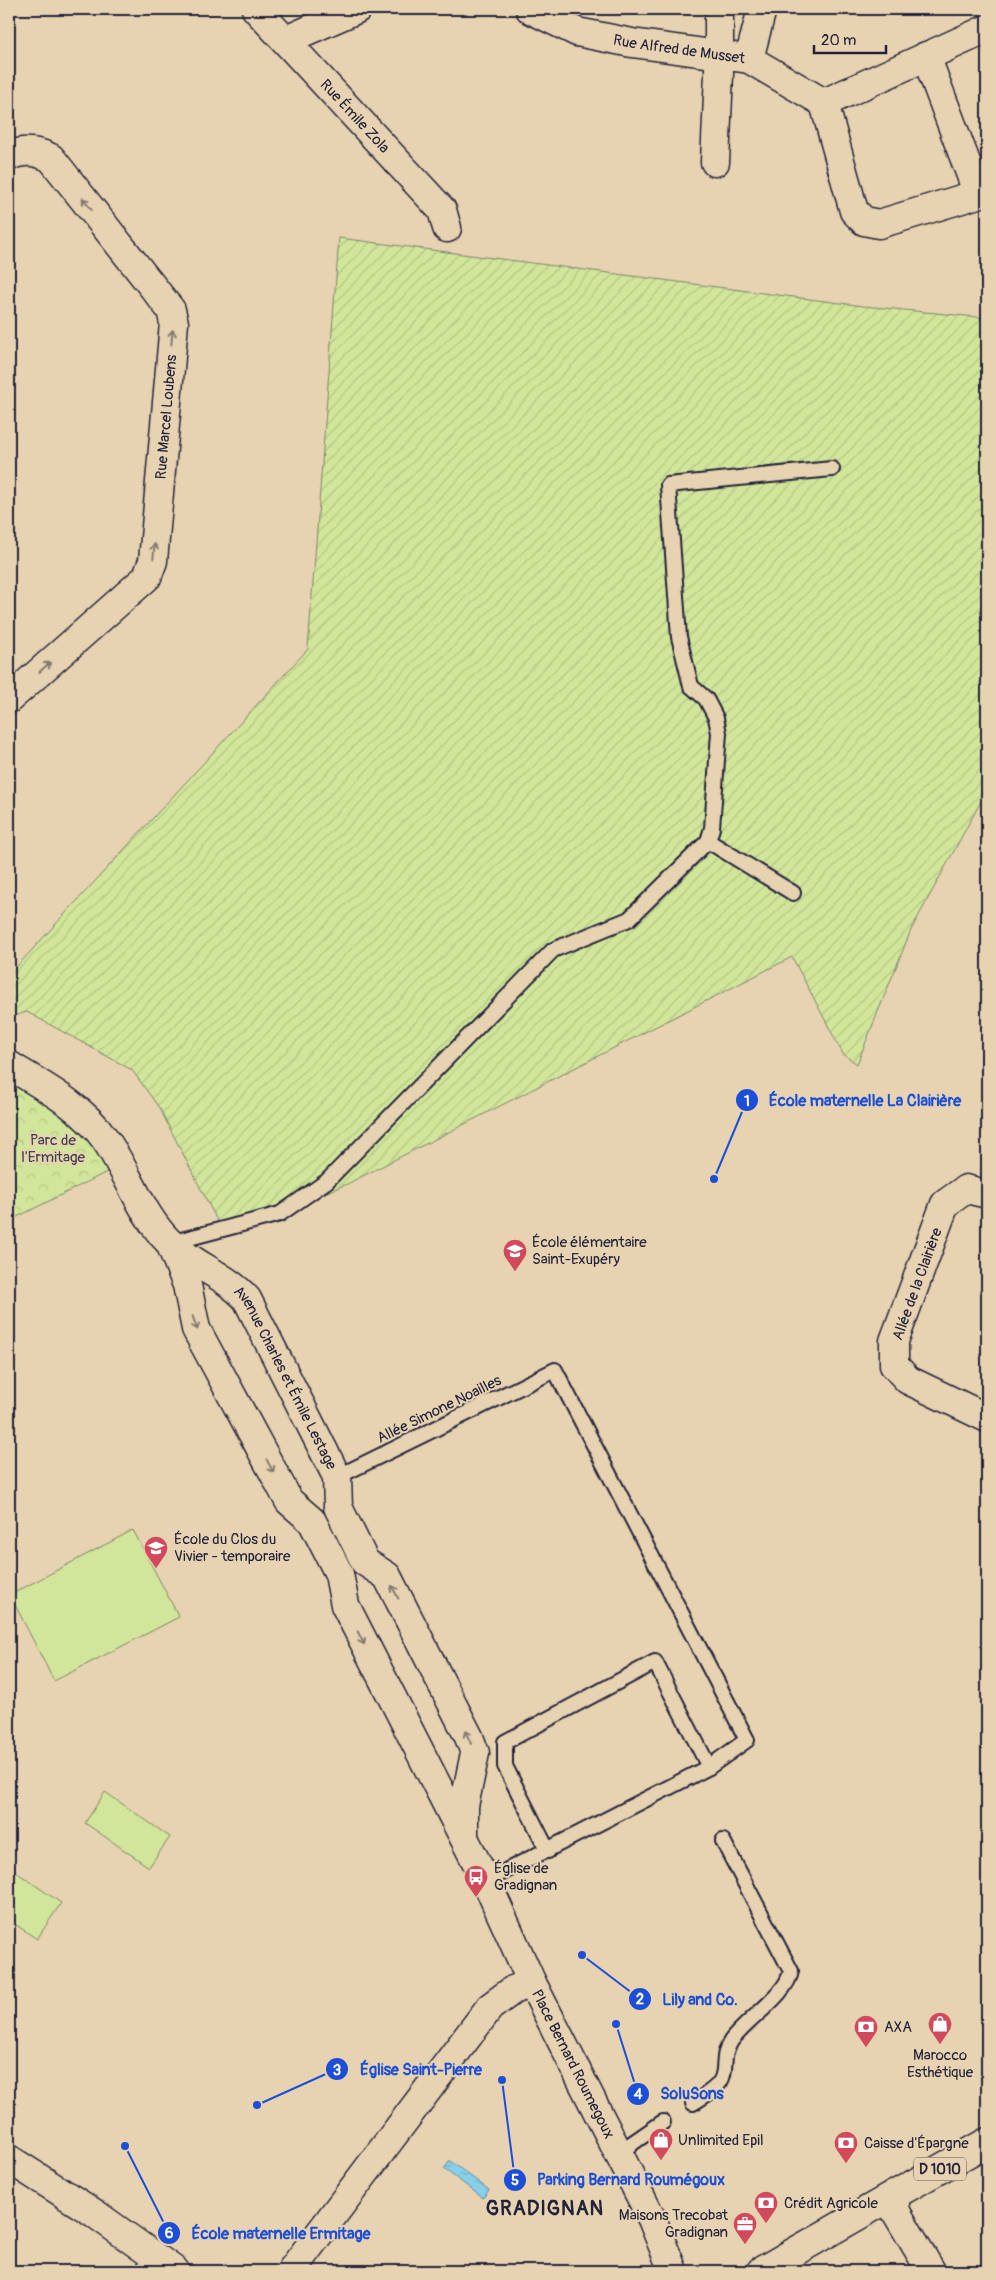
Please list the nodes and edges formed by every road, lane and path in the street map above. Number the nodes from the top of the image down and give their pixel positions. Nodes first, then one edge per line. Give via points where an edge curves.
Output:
1 (256, 9) edge
2 (356, 9) edge
3 (530, 9) edge
4 (719, 9) edge
5 (762, 9) edge
6 (987, 29) edge
7 (286, 40) junction
8 (718, 54) junction
9 (926, 56) junction
10 (750, 60) junction
11 (824, 103) junction
12 (9, 156) edge
13 (715, 162) dead end
14 (983, 193) edge
15 (447, 228) dead end
16 (832, 469) dead end
17 (9, 699) edge
18 (708, 841) junction
19 (793, 893) dead end
20 (9, 1065) edge
21 (987, 1194) edge
22 (170, 1243) junction
23 (218, 1275) junction
24 (189, 1296) junction
25 (987, 1418) edge
26 (338, 1477) junction
27 (709, 1767) junction
28 (470, 1778) junction
29 (439, 1784) junction
30 (464, 1836) junction
31 (723, 1841) dead end
32 (548, 1851) junction
33 (486, 1880) junction
34 (532, 1983) junction
35 (693, 2103) dead end
36 (663, 2122) dead end
37 (987, 2142) edge
38 (618, 2153) junction
39 (9, 2159) edge
40 (894, 2195) junction
41 (175, 2271) edge
42 (291, 2271) edge
43 (673, 2271) edge
44 (761, 2271) edge
45 (932, 2271) edge

1 - 7 street, Rue Émile Zola
2 - 7 street
3 - 8 street, Rue Alfred de Musset via 577,32
4 - 8 street
5 - 10 street
6 - 9 street
7 - 15 street, Rue Émile Zola via 442,210
8 - 10 street, Rue Alfred de Musset
8 - 13 street
9 - 11 street
9 - 14 street
10 - 11 street, Rue Alfred de Musset
11 - 14 street via 854,211 864,221 879,224
17 -> 12 street, Rue Marcel Loubens via 147,577 154,561 174,323 171,310 51,158 37,151 17,152
16 - 18 lane via 668,485 679,637 691,686 706,699 716,718 718,733 712,828
18 - 19 lane
18 - 22 lane via 629,918 553,950 327,1182 280,1214
20 - 22 street, Avenue Charles et Émile Lestage via 67,1102 104,1138 145,1209
21 - 25 street, Allée de la Clairière via 966,1189 946,1204 894,1341 894,1365 908,1380
22 - 23 street, Avenue Charles et Émile Lestage
22 - 24 street, Avenue Charles et Émile Lestage
23 - 24 street via 201,1284
23 - 26 street, Avenue Charles et Émile Lestage via 247,1299
24 -> 29 street, Avenue Charles et Émile Lestage via 196,1329 289,1501 312,1521 339,1574 345,1605 425,1763
26 - 27 lane, Allée Simone Noailles via 555,1370 747,1740
28 -> 26 street, Avenue Charles et Émile Lestage via 475,1753 469,1738 387,1576 365,1562 338,1507
27 - 32 lane
27 - 32 lane via 655,1662 506,1742 505,1766
28 - 29 street
28 - 30 street, Avenue Charles et Émile Lestage via 464,1806
29 - 30 street, Avenue Charles et Émile Lestage via 450,1814
30 - 33 street, Avenue Charles et Émile Lestage
31 - 35 lane via 790,1970 784,1985 730,2043 723,2057 722,2078 716,2087
32 - 33 lane
33 - 34 street, Avenue Charles et Émile Lestage
34 - 38 street, Place Bernard Roumegoux
34 - 42 street, Place Bernard Roumegoux via 513,1990 490,2007
36 - 38 lane
37 - 40 street, D 1010
38 - 43 street, Place Bernard Roumegoux via 652,2220
39 - 41 street via 94,2213
40 - 44 street, D 1010
40 - 45 street via 896,2212

